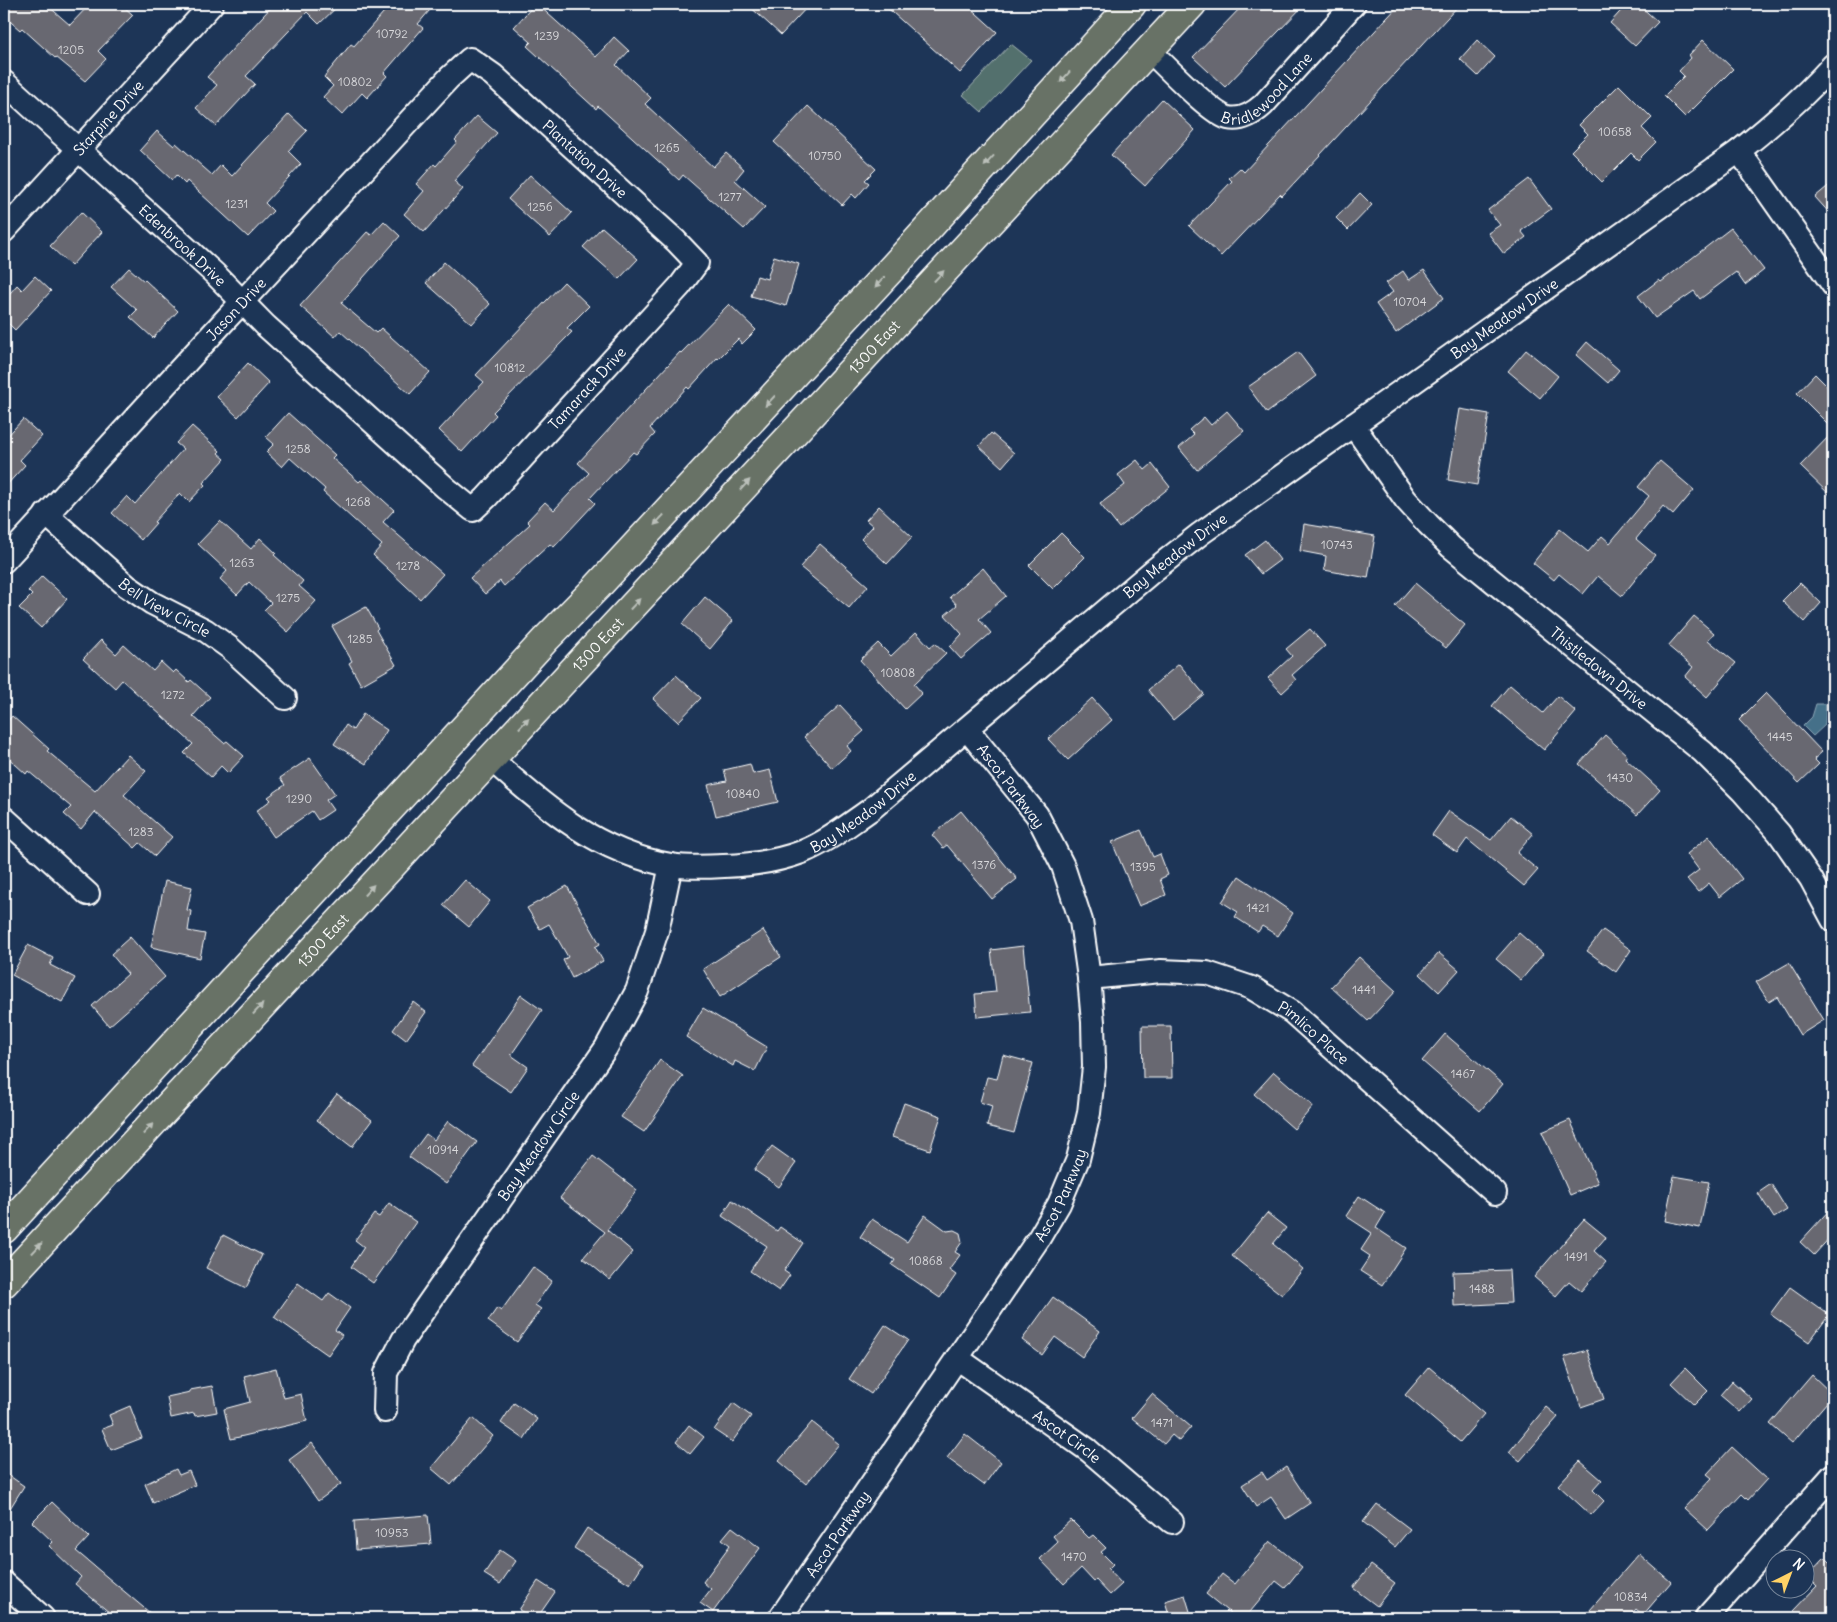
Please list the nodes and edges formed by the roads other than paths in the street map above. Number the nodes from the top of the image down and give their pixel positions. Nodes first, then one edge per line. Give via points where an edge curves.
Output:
1 (212, 4) edge
2 (1132, 4) edge
3 (1192, 4) edge
4 (1354, 4) edge
5 (1149, 50) junction
6 (470, 59) joint
7 (1833, 65) edge
8 (4, 82) edge
9 (79, 149) junction
10 (1739, 151) junction
11 (4, 231) edge
12 (697, 263) joint
13 (1833, 285) edge
14 (242, 302) junction
15 (1353, 425) junction
16 (473, 510) joint
17 (46, 514) junction
18 (4, 561) edge
19 (597, 588) junction
20 (285, 698) dead end
21 (967, 729) junction
22 (491, 759) junction
23 (4, 818) edge
24 (671, 865) junction
25 (88, 894) dead end
26 (1833, 920) edge
27 (1089, 978) junction
28 (1494, 1193) dead end
29 (4, 1229) edge
30 (4, 1283) edge
31 (956, 1358) junction
32 (385, 1411) dead end
33 (1833, 1476) edge
34 (1172, 1522) dead end
35 (4, 1583) edge
36 (43, 1618) edge
37 (780, 1618) edge
38 (1706, 1618) edge

1 - 9 street, Starpine Drive
2 -> 19 main road
3 - 5 main road, 1300 East
4 - 5 street, Bridlewood Lane via 1263,105 1247,116 1228,118 1212,109
22 -> 5 main road, 1300 East
6 - 12 street, Plantation Drive via 500,82
6 - 14 street, Jason Drive
7 - 10 street, Bay Meadow Drive via 1806,94
8 - 9 street, Edenbrook Drive
9 - 11 street, Starpine Drive
9 - 14 street, Edenbrook Drive
10 - 13 street
10 - 15 street, Bay Meadow Drive
12 - 16 street, Tamarack Drive
14 - 16 street, Edenbrook Drive
14 - 17 street, Jason Drive
15 - 21 street, Bay Meadow Drive via 1154,570
15 - 26 street, Thistledown Drive via 1406,500 1452,547 1703,752 1742,791 1784,840
17 - 18 street, Jason Drive
17 - 20 street, Bell View Circle via 127,586 224,643
19 - 22 main road via 568,636 486,730 484,743
19 - 29 main road via 545,640
21 - 24 street, Bay Meadow Drive via 870,810 833,836 802,852 740,866
21 - 27 street, Ascot Parkway via 1037,815 1064,866 1081,921
22 - 24 street, Bay Meadow Drive via 565,821 634,856
30 -> 22 main road, 1300 East
23 - 25 street
24 - 32 street, Bay Meadow Circle via 657,931 637,991 606,1048 402,1340 386,1373
27 - 28 street, Pimlico Place via 1161,971 1207,973 1252,988 1292,1012
27 - 31 street, Ascot Parkway via 1094,1067 1090,1113 1078,1159 1059,1204 1039,1238
31 - 34 street, Ascot Circle via 1088,1450
31 - 37 street, Ascot Parkway
33 - 38 street
35 - 36 street

